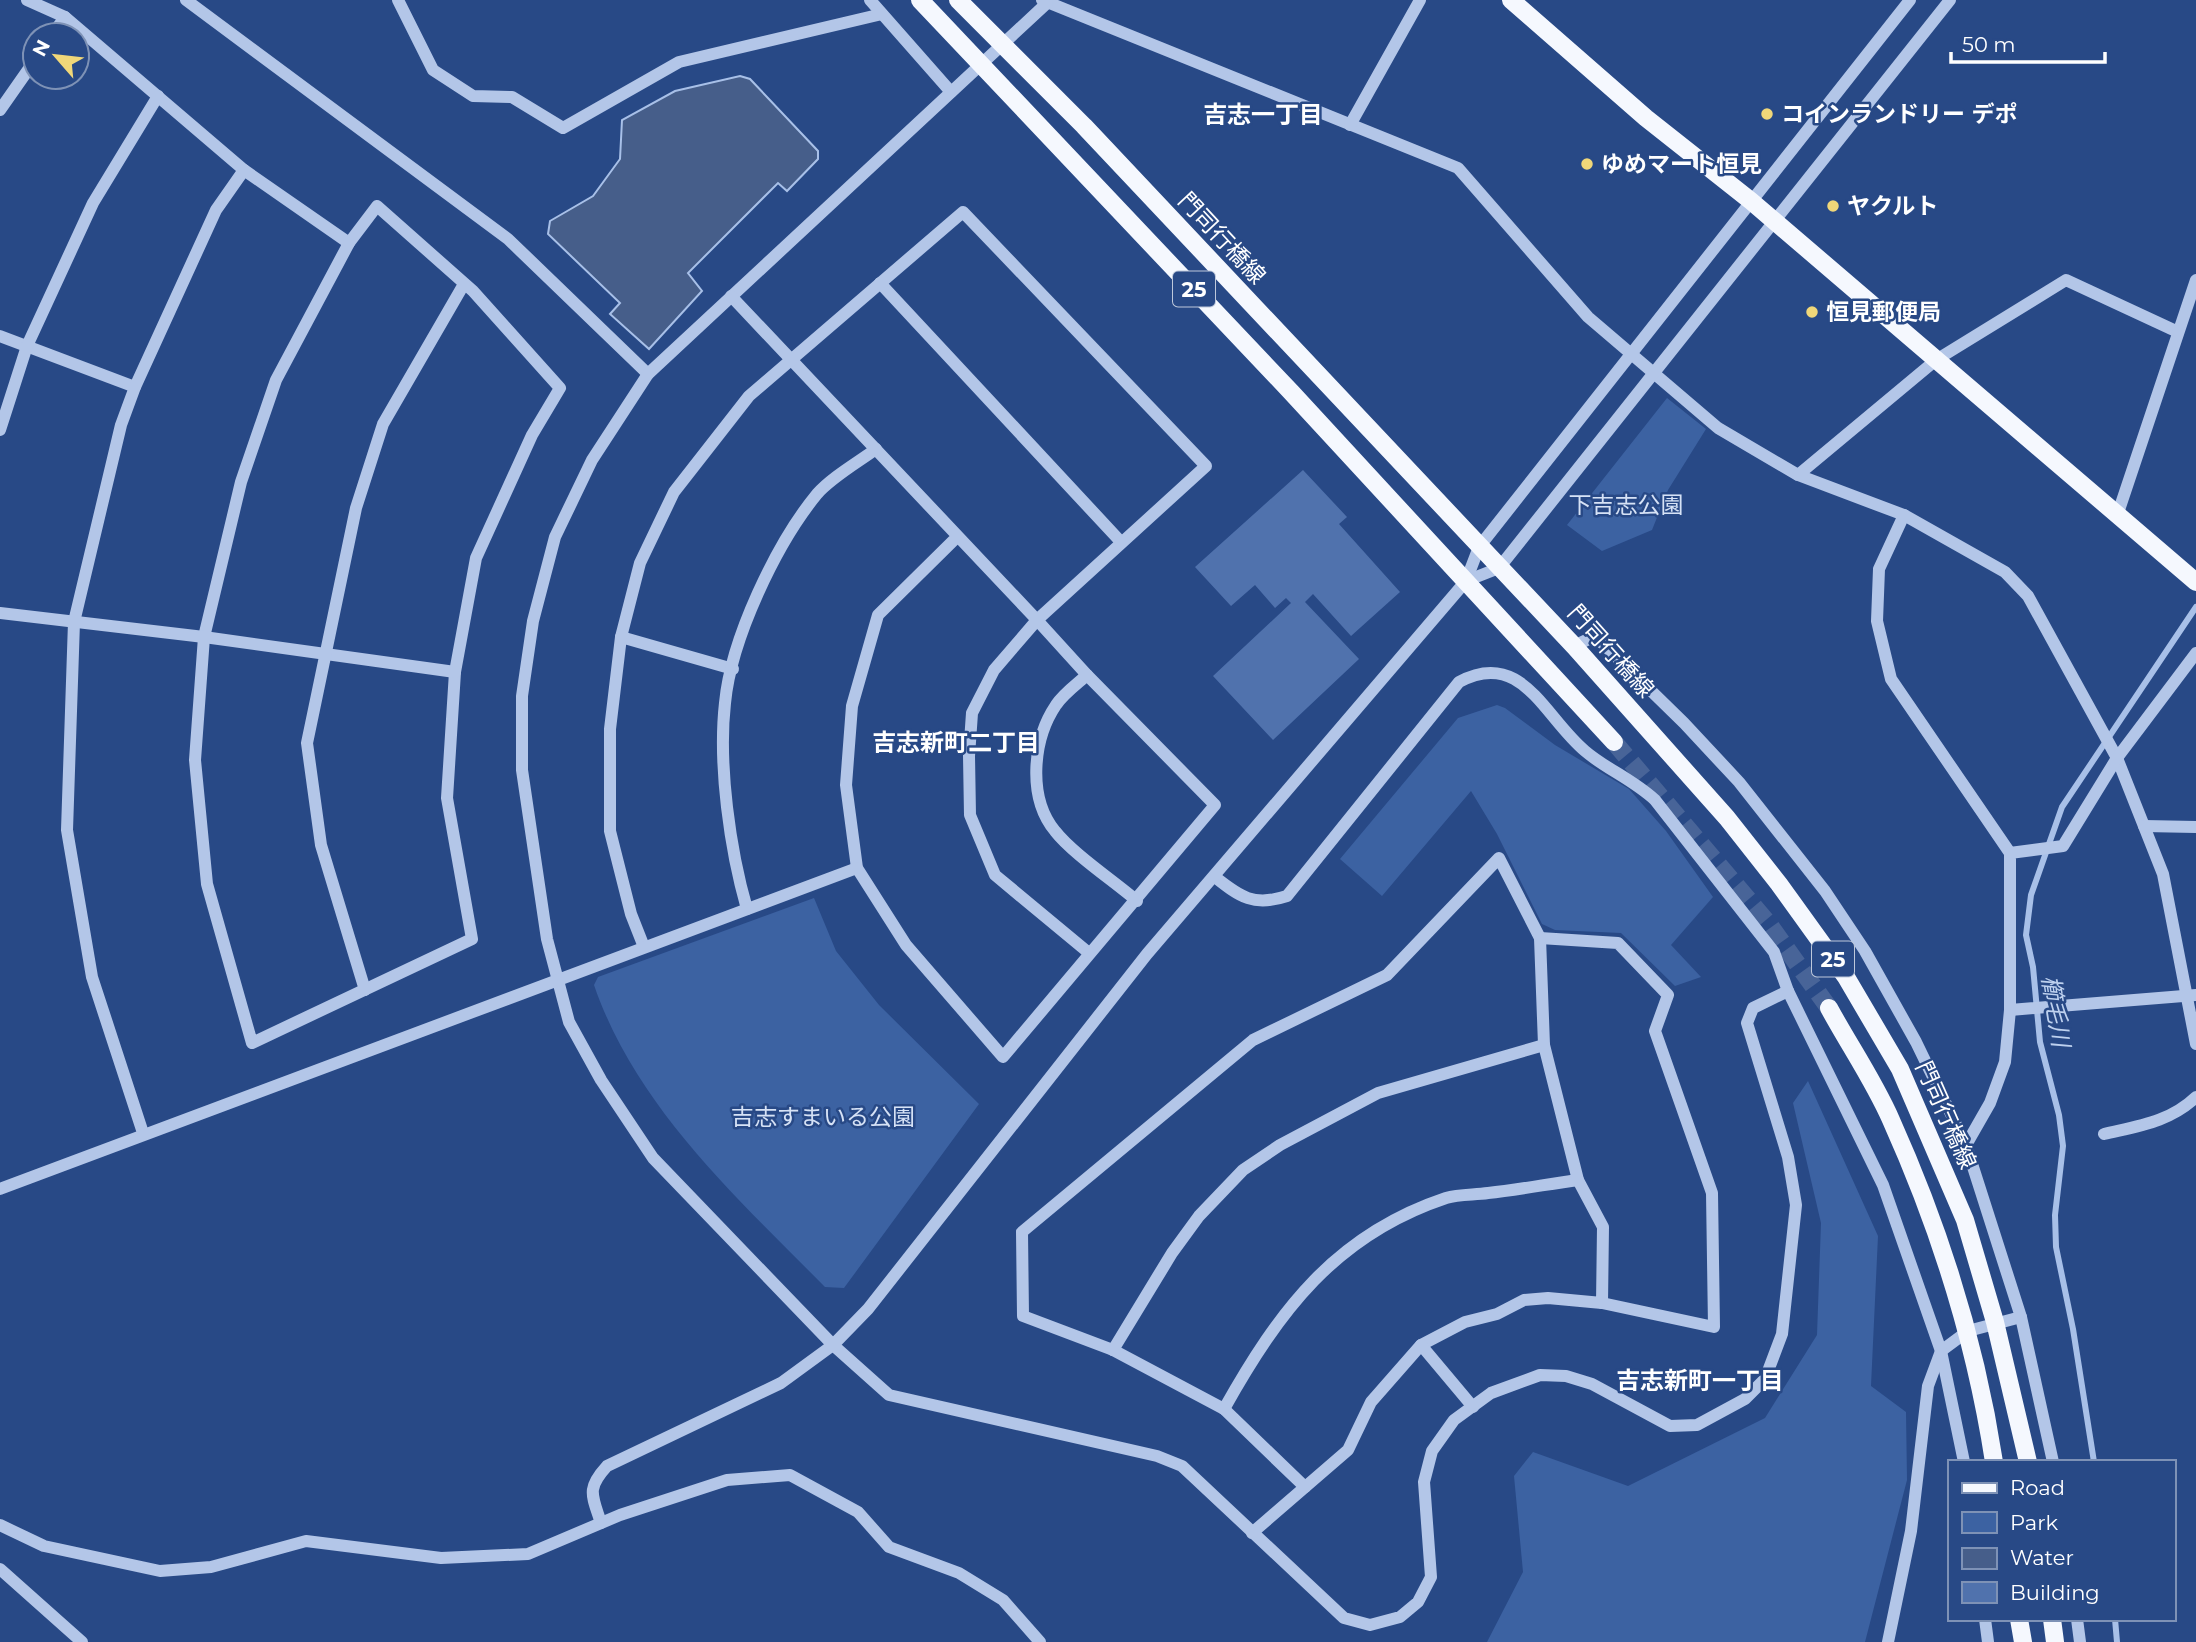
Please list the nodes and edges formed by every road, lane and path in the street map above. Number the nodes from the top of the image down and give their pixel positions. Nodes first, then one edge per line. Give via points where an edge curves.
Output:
1 (27, 0) edge
2 (186, 0) edge
3 (398, 0) edge
4 (870, 0) edge
5 (920, 0) edge
6 (958, 0) edge
7 (1420, 0) edge
8 (1511, 0) edge
9 (1910, 0) edge
10 (1950, 0) edge
11 (1044, 2) edge
12 (1073, 6) edge
13 (883, 14) junction
14 (65, 17) junction
15 (62, 21) edge
16 (1003, 46) junction
17 (982, 65) junction
18 (21, 80) edge
19 (951, 92) junction
20 (158, 96) junction
21 (0, 110) edge
22 (1350, 125) junction
23 (244, 170) junction
24 (1751, 201) junction
25 (1774, 220) junction
26 (349, 243) junction
27 (880, 283) junction
28 (464, 284) junction
29 (2195, 285) edge
30 (731, 296) junction
31 (2178, 332) junction
32 (0, 336) edge
33 (27, 346) junction
34 (1633, 354) junction
35 (792, 359) junction
36 (1936, 360) junction
37 (648, 374) junction
38 (1653, 374) junction
39 (135, 387) junction
40 (0, 430) edge
41 (876, 449) junction
42 (1798, 475) junction
43 (2118, 513) junction
44 (1904, 515) junction
45 (957, 537) junction
46 (1121, 542) junction
47 (1479, 547) junction
48 (1499, 568) junction
49 (1466, 581) junction
50 (2196, 582) edge
51 (0, 613) edge
52 (1037, 620) junction
53 (74, 622) junction
54 (204, 637) junction
55 (621, 637) junction
56 (1574, 646) junction
57 (2196, 653) edge
58 (324, 654) junction
59 (733, 669) junction
60 (455, 672) junction
61 (1087, 675) junction
62 (1614, 742) tunnel mouth
63 (2117, 758) junction
64 (2144, 826) junction
65 (2196, 827) edge
66 (2010, 853) junction
67 (858, 868) junction
68 (1215, 877) junction
69 (1138, 901) junction
70 (747, 909) junction
71 (1540, 938) junction
72 (644, 947) junction
73 (1089, 953) junction
74 (557, 979) junction
75 (365, 990) junction
76 (1788, 991) junction
77 (2191, 995) edge
78 (1829, 1008) tunnel mouth
79 (2010, 1010) junction
80 (2196, 1044) edge
81 (1544, 1045) junction
82 (2196, 1097) edge
83 (143, 1133) junction
84 (2104, 1134) dead end
85 (1966, 1145) junction
86 (1578, 1180) junction
87 (0, 1189) edge
88 (1602, 1303) junction
89 (2021, 1317) junction
90 (1995, 1322) junction
91 (1968, 1331) junction
92 (833, 1345) junction
93 (1421, 1345) junction
94 (1113, 1350) junction
95 (1941, 1351) junction
96 (1473, 1407) junction
97 (1224, 1409) junction
98 (1964, 1460) edge
99 (1994, 1460) edge
100 (2028, 1460) edge
101 (2053, 1460) edge
102 (1305, 1487) junction
103 (601, 1523) junction
104 (0, 1525) edge
105 (1252, 1533) junction
106 (0, 1569) edge
107 (1985, 1621) edge
108 (2019, 1621) edge
109 (2052, 1621) edge
110 (2077, 1621) edge
111 (82, 1642) edge
112 (1040, 1642) edge
113 (1888, 1642) edge
114 (1988, 1642) edge
115 (2023, 1642) edge
116 (2055, 1642) edge
117 (2080, 1642) edge

1 - 14 street
2 - 37 street via 508,239
3 - 13 street via 433,70 473,96 512,97 563,128 679,62
4 - 13 street
5 - 17 main road, 25
6 - 16 main road, 門司行橋線 / 25
7 - 22 street
8 - 24 main road via 1646,118
9 - 24 street
10 - 25 street
11 - 12 street
11 - 16 street
12 - 22 street
13 - 19 street
14 - 15 street
14 - 20 street
16 - 17 street
16 - 47 main road, 門司行橋線 / 25
17 - 19 street
17 - 49 main road, 25
18 - 21 street
19 - 30 street
20 - 23 street
20 - 33 street via 93,203
22 - 34 street via 1458,168 1588,317
23 - 26 street
23 - 39 street via 216,210
24 - 25 main road
24 - 34 street
25 - 36 main road
25 - 38 street
26 - 28 street via 377,206
26 - 54 street via 276,380 241,482
27 - 35 street
27 - 46 street
27 - 46 street via 963,212 1206,466
28 - 58 street via 383,424 356,508
28 - 60 street via 560,388 532,435 476,558
29 - 31 street
30 - 35 street
30 - 37 street
31 - 36 street via 2066,280
31 - 43 street
32 - 33 street
33 - 39 street
33 - 40 street
34 - 38 street
34 - 47 street
35 - 41 street
35 - 55 street via 749,396 674,492 640,563
36 - 42 street
36 - 43 main road
37 - 74 street via 592,460 555,537 533,621 522,696 522,770
38 - 42 street via 1718,428
38 - 48 street
39 - 53 street via 121,425
41 - 45 street
41 - 59 street via 818,492 773,558
42 - 44 street
43 - 50 main road
44 - 63 street via 2005,572 2028,596
44 - 66 street via 1879,569 1877,621 1891,679
45 - 52 street
45 - 67 street via 878,615 852,706 846,785
46 - 52 street
47 - 48 main road, 門司行橋線 / 25
47 - 49 street
48 - 49 street
48 - 56 main road, 門司行橋線 / 25
49 - 62 main road, 25
49 - 68 street
51 - 53 street
52 - 61 street
52 - 73 street via 994,670 972,713 970,815 995,875
53 - 54 street
53 - 83 street via 67,830 92,976
54 - 58 street
54 - 75 street via 195,760 208,884 252,1043
55 - 59 street
55 - 72 street via 610,729 610,831
56 - 85 street via 1595,635 1739,782 1825,891 1884,985
56 - 90 main road, 門司行橋線 / 25 via 1727,818 1846,977 1900,1069 1965,1220
57 - 63 street
58 - 60 street
58 - 75 street via 307,743 321,845
59 - 70 street via 724,702 725,781 736,870
60 - 75 street via 447,798 472,939
61 - 69 street via 1057,703 1041,733 1040,804 1055,831
61 - 69 street via 1215,805
63 - 64 street
63 - 66 street via 2063,846
64 - 65 street
64 - 77 street via 2163,874
66 - 79 street
67 - 70 street
67 - 73 street via 906,945 1003,1057
68 - 76 street via 1243,899 1274,900 1287,895 1459,682 1477,672 1500,671 1522,684 1585,752 1634,781 1655,800 1756,926 1774,952
68 - 92 street via 1147,954 868,1309
69 - 73 street
70 - 72 street
71 - 81 street
71 - 88 street via 1618,943 1668,995 1655,1031 1712,1193 1714,1327
71 - 94 street via 1499,858 1387,975 1253,1040 1022,1232 1023,1316
72 - 74 street
74 - 83 street
74 - 92 street via 569,1022 653,1158
76 - 95 street via 1883,1185
76 - 96 street via 1753,1009 1746,1023 1788,1157 1796,1205 1782,1334 1765,1379 1745,1399 1697,1425 1670,1426 1592,1384 1566,1376 1540,1375 1491,1393
77 - 79 street
77 - 80 street
78 - 91 main road, 25 via 1891,1118 1937,1232
79 - 85 street via 2005,1062 1990,1103
81 - 86 street
81 - 94 street via 1378,1093 1243,1170 1199,1216 1172,1253
82 - 84 street via 2162,1121
83 - 87 street
85 - 89 street
86 - 88 street via 1603,1227
86 - 97 street via 1448,1197 1352,1244 1306,1287 1254,1356
88 - 93 street via 1524,1300
89 - 90 street
89 - 101 street
90 - 91 street
90 - 100 main road, 門司行橋線 / 25
91 - 95 street
91 - 99 main road, 25
92 - 103 street via 781,1383 607,1466 593,1481 592,1495
92 - 105 street via 889,1395 1157,1456 1182,1466
93 - 96 street
93 - 102 street via 1371,1402 1348,1450
94 - 97 street
95 - 98 street
95 - 113 street via 1928,1386 1911,1531
96 - 105 street via 1454,1420 1432,1451 1424,1482 1431,1577 1418,1602 1400,1617 1370,1625 1344,1618
97 - 102 street
102 - 105 street
103 - 104 street via 528,1553 441,1558 306,1541 211,1567 160,1571 44,1546
103 - 112 street via 727,1480 790,1475 858,1512 888,1547 959,1573 1003,1600
106 - 111 street
107 - 114 street
108 - 115 main road
109 - 116 main road
110 - 117 street

